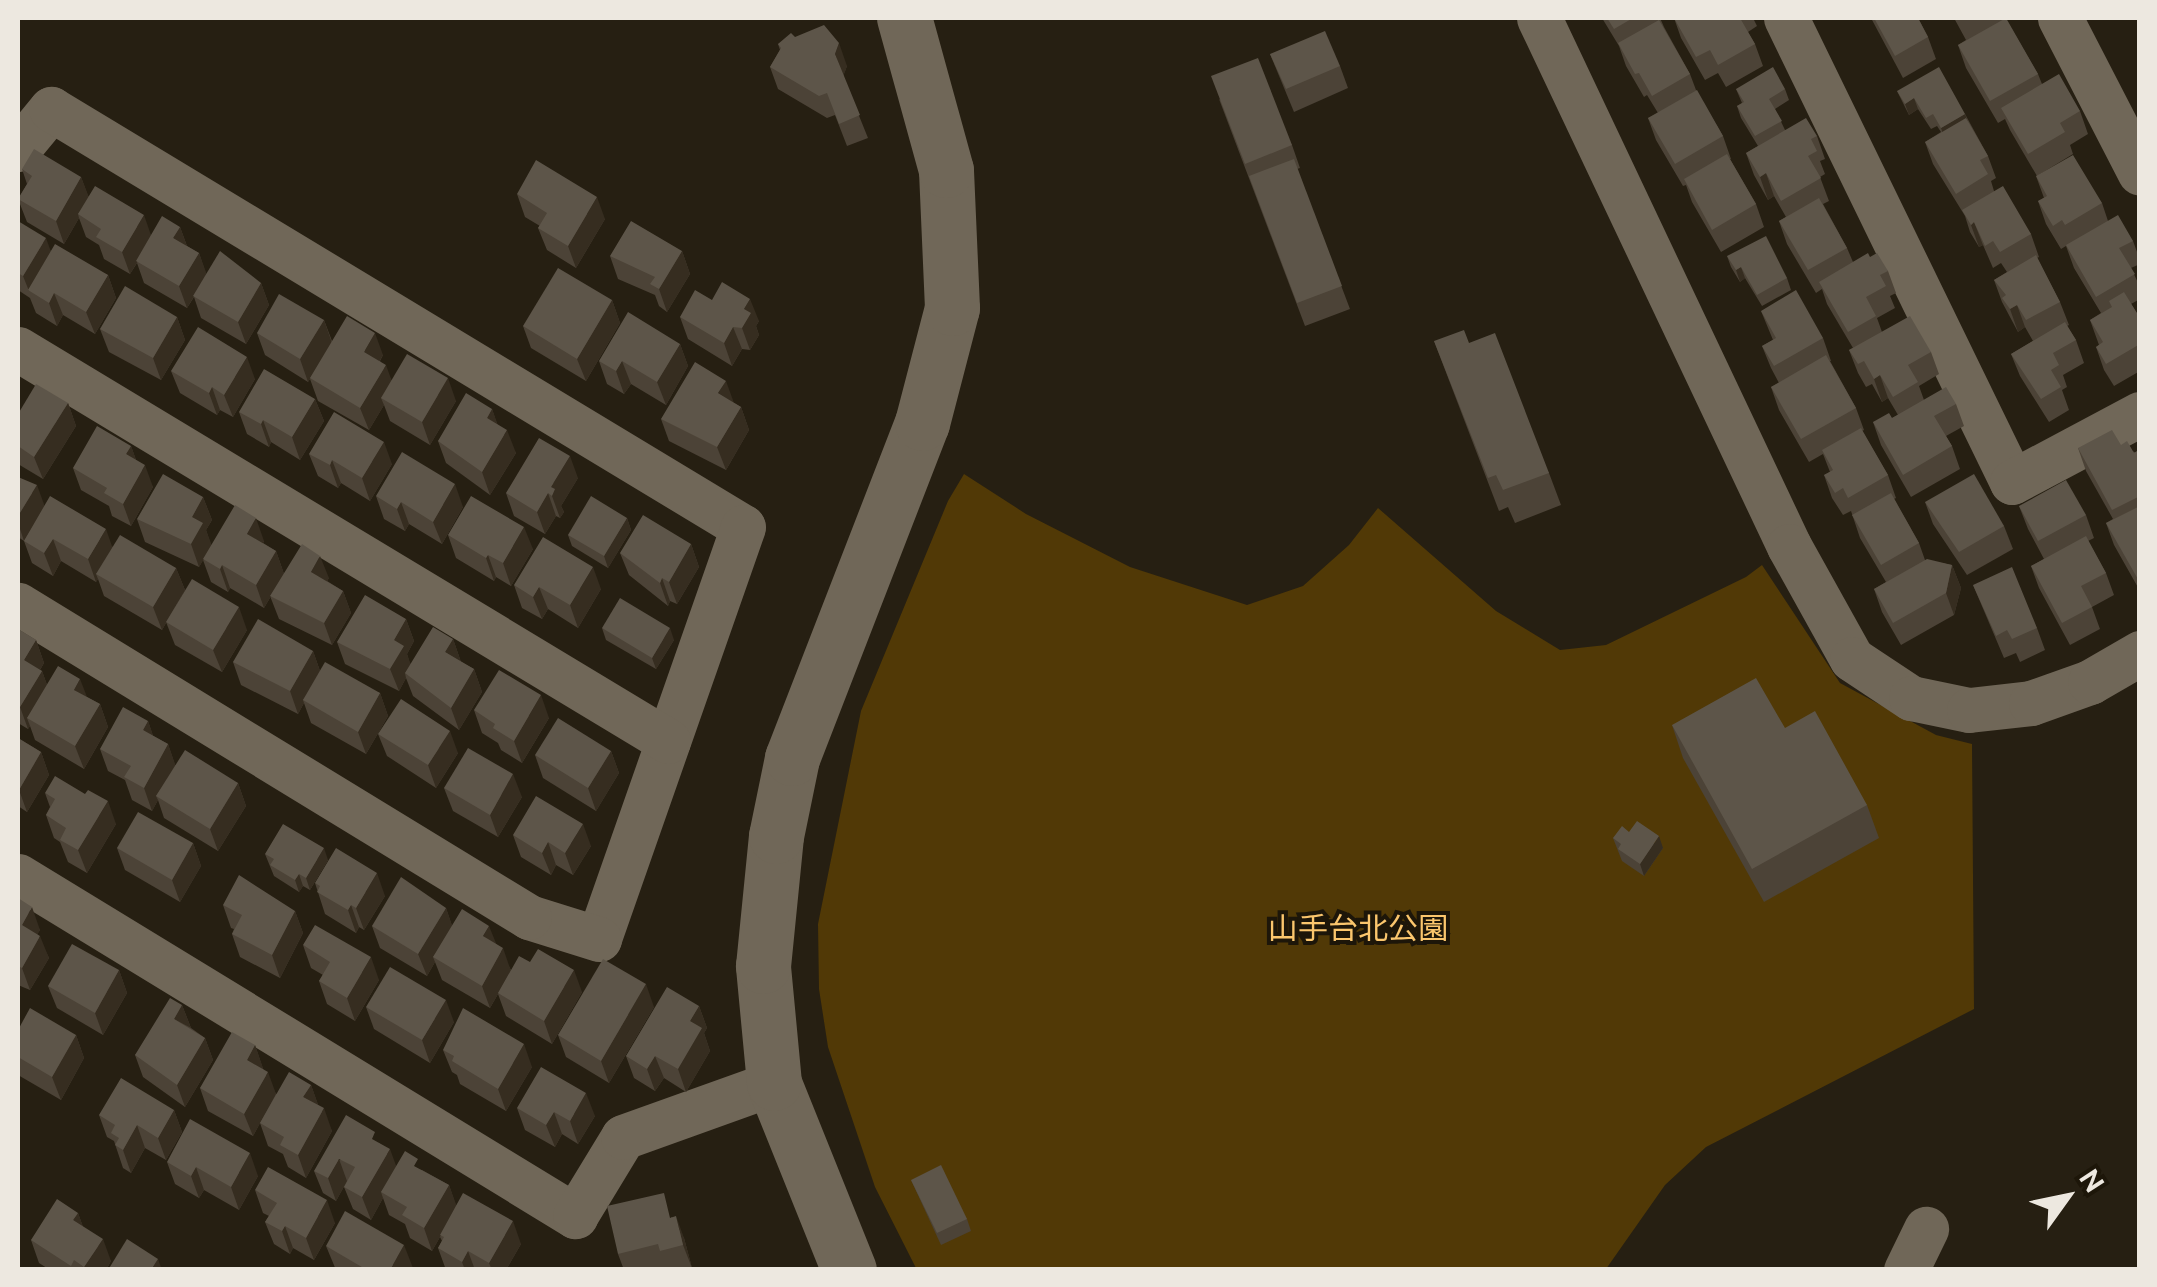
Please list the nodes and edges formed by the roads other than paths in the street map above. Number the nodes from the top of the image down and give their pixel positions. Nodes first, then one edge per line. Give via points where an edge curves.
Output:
1 (904, 18) edge
2 (1539, 18) edge
3 (1786, 18) edge
4 (2060, 18) edge
5 (18, 149) edge
6 (2140, 173) edge
7 (18, 349) edge
8 (2140, 414) edge
9 (18, 605) edge
10 (2140, 653) edge
11 (668, 741) junction
12 (18, 876) edge
13 (774, 1083) junction
14 (1926, 1228) dead end
15 (849, 1270) edge
16 (1906, 1270) edge

1 - 13 street via 946,170 952,308 922,423 792,758 762,966
2 - 10 street via 1789,546 1852,659 1911,698 1970,710 2031,703 2090,682
3 - 8 street via 2012,482
4 - 6 street
5 - 11 street via 51,109 742,527
7 - 11 street
9 - 11 street via 529,917 599,939
12 - 13 street via 574,1216 623,1136
13 - 15 street
14 - 16 street

